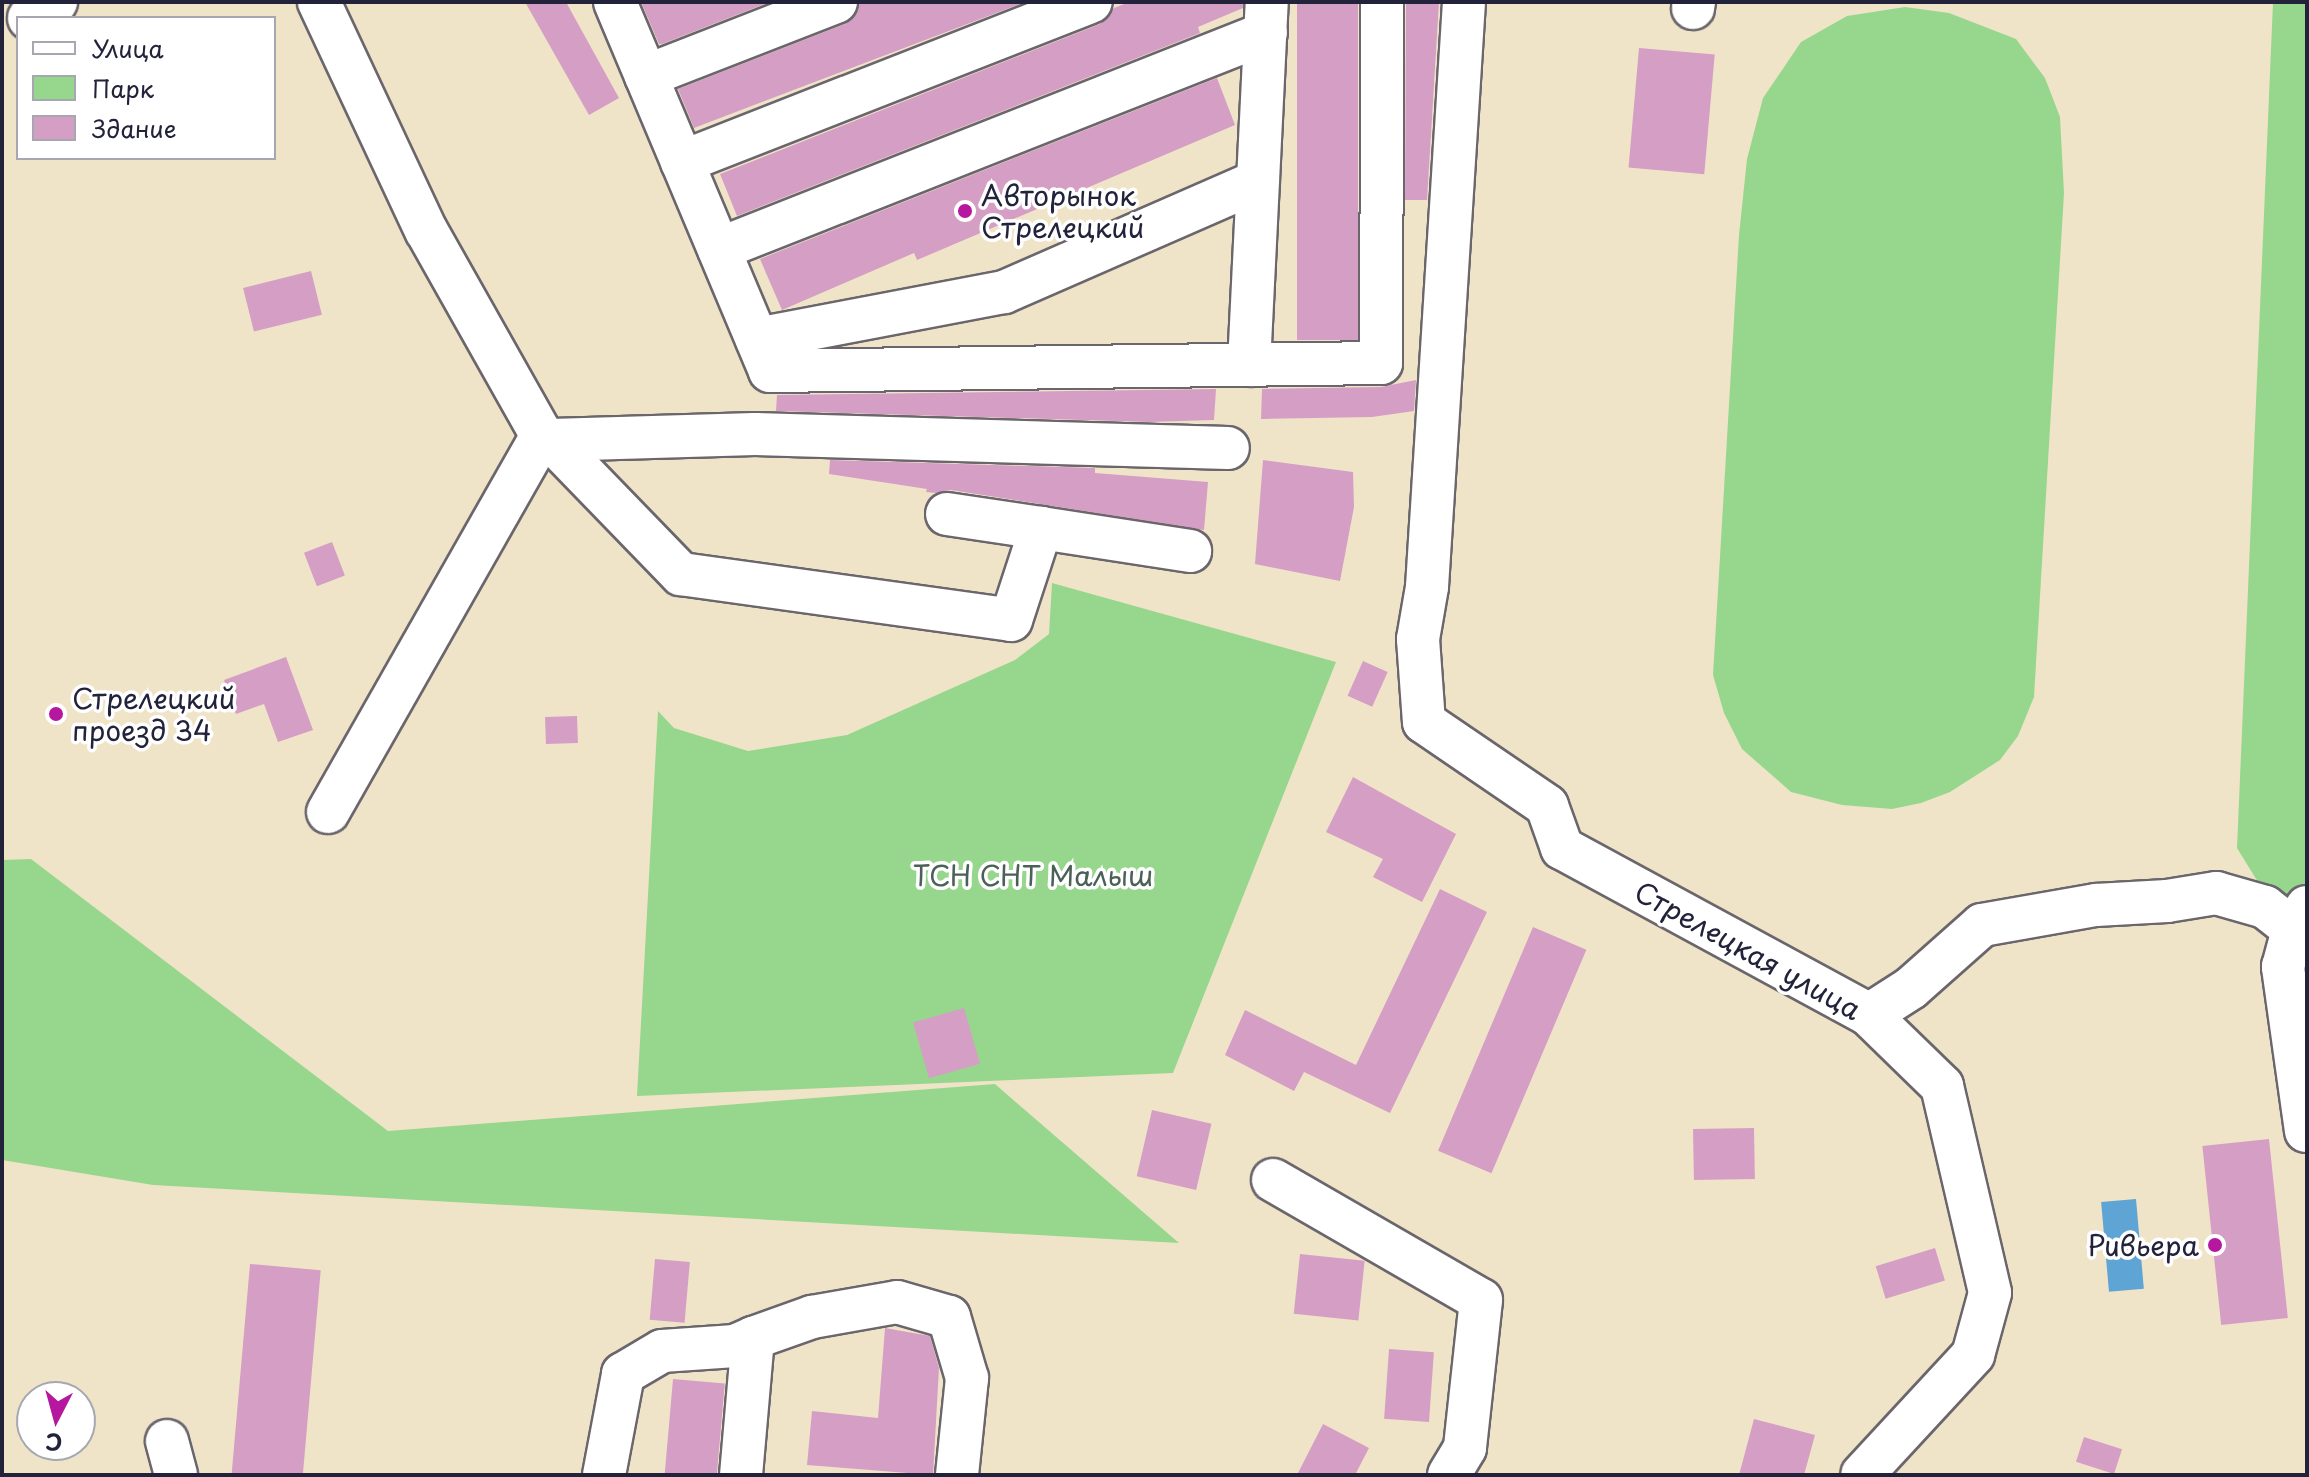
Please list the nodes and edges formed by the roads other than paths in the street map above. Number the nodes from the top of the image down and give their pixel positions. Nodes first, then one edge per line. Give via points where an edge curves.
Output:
1 (55, 2) edge
2 (319, 2) edge
3 (615, 2) edge
4 (836, 2) edge
5 (1091, 2) edge
6 (1382, 2) edge
7 (1464, 2) edge
8 (33, 16) edge
9 (1267, 18) edge
10 (646, 76) junction
11 (682, 162) junction
12 (1258, 181) junction
13 (719, 249) junction
14 (757, 339) junction
15 (1249, 365) junction
16 (547, 438) junction
17 (1228, 448) dead end
18 (947, 514) dead end
19 (1041, 528) junction
20 (1190, 551) dead end
21 (328, 812) dead end
22 (2300, 918) edge
23 (1869, 1015) junction
24 (2306, 1131) edge
25 (1273, 1180) dead end
26 (753, 1338) junction
27 (604, 1475) edge
28 (741, 1475) edge
29 (957, 1475) edge
30 (1449, 1475) edge
31 (1862, 1475) edge

1 - 8 main road
2 - 16 street via 426,230
3 - 10 street
4 - 10 street
5 - 11 street
6 - 15 street via 1381,363
7 - 23 street, Стрелецкая улица via 1427,587 1418,639 1424,722 1547,806 1562,848
9 - 12 street
9 - 13 street
10 - 11 street
11 - 13 street
12 - 14 street via 1004,292
12 - 15 street
13 - 14 street
14 - 15 street via 770,371
16 - 17 street via 755,434
16 - 19 street via 681,574 1011,620
16 - 21 street
18 - 19 street
19 - 20 street
22 - 23 street via 2216,893 2096,905 1982,925 1911,988
22 - 24 street via 2283,967
23 - 31 street, Стрелецкая улица via 1942,1087 1990,1293 1973,1355
25 - 30 street via 1481,1300 1465,1448
26 - 27 street via 735,1346 662,1351 623,1374
26 - 28 street
26 - 29 street via 812,1317 897,1302 949,1317 967,1378

